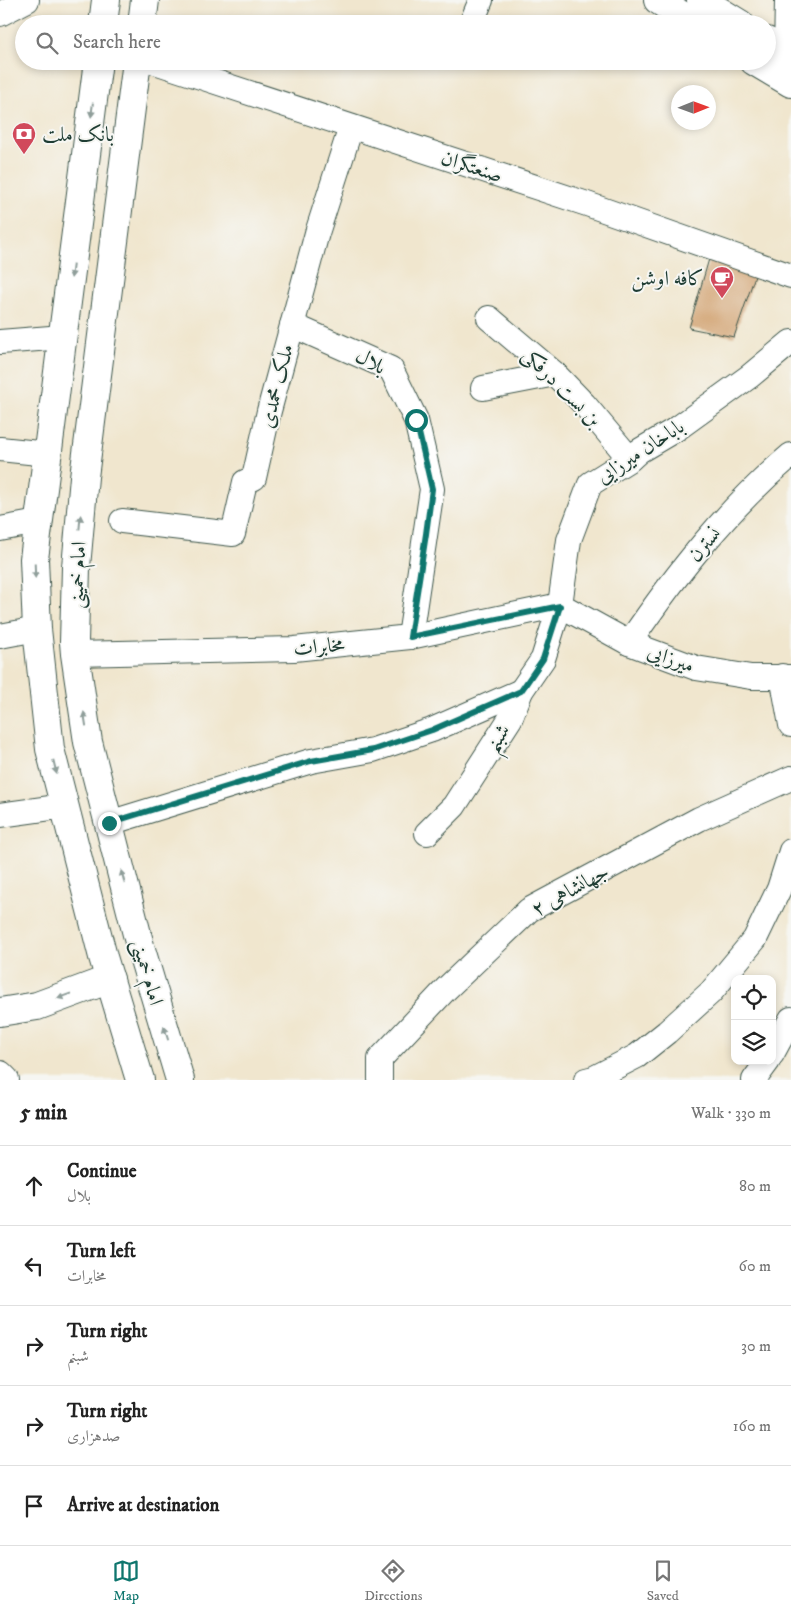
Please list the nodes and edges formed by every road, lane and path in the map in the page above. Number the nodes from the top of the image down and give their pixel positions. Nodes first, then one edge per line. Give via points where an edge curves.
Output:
1 (27, 0) edge
2 (106, 0) edge
3 (145, 0) edge
4 (481, 0) edge
5 (658, 0) edge
6 (701, 0) edge
7 (787, 0) edge
8 (0, 14) edge
9 (104, 15) edge
10 (143, 15) edge
11 (475, 15) edge
12 (681, 15) edge
13 (725, 15) edge
14 (781, 49) edge
15 (97, 70) edge
16 (136, 70) edge
17 (179, 70) edge
18 (769, 70) edge
19 (791, 83) edge
20 (351, 127) junction
21 (791, 276) edge
22 (489, 318) dead end
23 (292, 325) junction
24 (63, 337) junction
25 (0, 342) edge
26 (791, 342) edge
27 (555, 374) junction
28 (483, 388) dead end
29 (0, 449) edge
30 (48, 454) junction
31 (791, 455) edge
32 (630, 459) junction
33 (122, 521) dead end
34 (38, 522) junction
35 (0, 529) edge
36 (560, 606) junction
37 (37, 629) junction
38 (0, 636) edge
39 (410, 637) junction
40 (629, 643) junction
41 (75, 654) junction
42 (787, 677) edge
43 (521, 691) junction
44 (791, 724) edge
45 (791, 778) edge
46 (65, 806) junction
47 (0, 815) edge
48 (109, 823) junction
49 (427, 833) dead end
50 (791, 851) edge
51 (110, 979) junction
52 (0, 1012) edge
53 (791, 1019) edge
54 (776, 1047) edge
55 (765, 1065) edge
56 (0, 1076) edge
57 (5, 1080) edge
58 (140, 1080) edge
59 (180, 1080) edge
60 (380, 1080) edge
61 (586, 1080) edge
62 (754, 1080) edge

1 - 8 street
2 - 9 main road
3 - 10 main road
4 - 11 street
5 - 12 main road
6 - 13 main road
7 - 14 street
15 -> 24 main road, امام خمینی
41 -> 16 main road, امام خمینی via 76,567 84,477
17 - 20 street, صنعتگران
18 - 19 main road
20 - 21 street, صنعتگران via 587,204
20 - 23 street, ملک محمدی via 316,233
22 - 27 street, بن بست درفکی
23 - 33 street, ملک محمدی via 254,478 245,482 233,534
23 - 39 street, بلال via 391,369 416,420 432,489
24 - 25 street
24 - 30 main road, امام خمینی
26 - 32 street, باباخان میرزایی via 750,376
27 - 28 street
27 - 32 street, بن بست درفکی
29 - 30 street
30 - 34 main road, امام خمینی
31 - 40 street, نسترن via 763,479 712,533 663,592
32 - 36 street, باباخان میرزایی via 590,484 569,540
34 - 35 street
34 -> 37 main road, امام خمینی via 34,559
36 - 39 street, مخابرات
36 - 40 street, میرزایی
36 - 43 street, شبنم via 543,659
37 - 38 street
37 -> 46 main road, امام خمینی via 50,749
39 - 41 street, مخابرات via 294,649
40 - 42 street, میرزایی via 696,668 751,677
48 -> 41 main road, امام خمینی via 88,742
42 - 44 street
43 - 48 street via 432,730 373,750 311,761
43 - 49 street, شبنم via 510,719 454,806
45 - 60 street, جهانشاهی ۲ via 699,819 529,910 446,989 380,1059
46 - 47 street
46 - 51 main road, امام خمینی
59 -> 48 main road, امام خمینی via 140,946
50 - 61 street via 779,889 755,940 711,992 637,1056
51 -> 52 main road via 37,1006
51 - 58 main road, امام خمینی
53 - 54 street
55 - 62 street
56 - 57 main road

